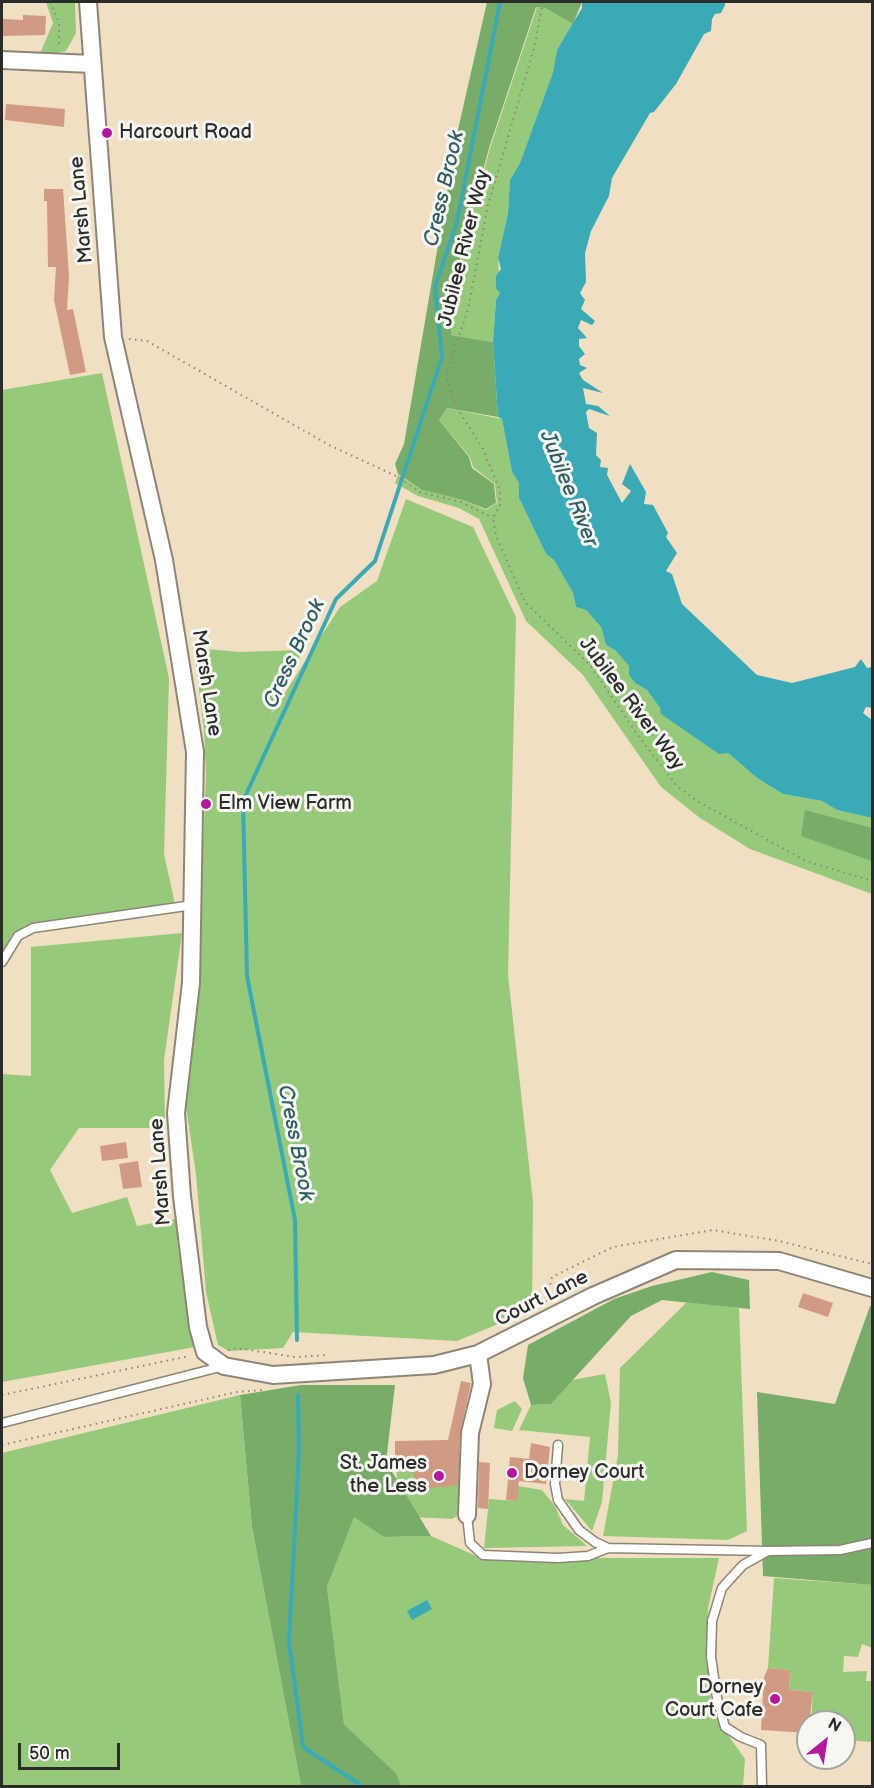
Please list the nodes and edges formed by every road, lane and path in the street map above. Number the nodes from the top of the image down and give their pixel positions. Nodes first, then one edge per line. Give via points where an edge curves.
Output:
1 (50, 2) edge
2 (88, 2) edge
3 (543, 2) edge
4 (2, 60) edge
5 (59, 63) junction
6 (92, 64) junction
7 (114, 337) junction
8 (493, 518) junction
9 (873, 881) edge
10 (193, 905) junction
11 (2, 962) edge
12 (873, 1264) edge
13 (873, 1288) edge
14 (545, 1308) dead end
15 (205, 1352) junction
16 (478, 1354) junction
17 (331, 1355) dead end
18 (224, 1366) junction
19 (273, 1389) dead end
20 (2, 1395) edge
21 (2, 1423) edge
22 (2, 1444) edge
23 (558, 1446) dead end
24 (467, 1515) joint
25 (873, 1544) edge
26 (608, 1548) junction
27 (768, 1551) junction
28 (762, 1786) edge

1 - 5 path via 59,23
2 - 6 street, Marsh Lane
3 - 8 path, Jubilee River Way via 534,48 488,205 468,309 446,376 456,406 483,449 500,490 500,504
4 - 5 street
5 - 6 street
6 - 7 street, Marsh Lane
7 - 8 path via 147,341 420,492 461,502
7 - 10 street, Marsh Lane via 164,560 195,753
8 - 9 path, Jubilee River Way via 496,536 525,602 590,665 677,786 714,811 806,861
10 - 11 lane via 33,928 18,936
10 - 15 street, Marsh Lane via 191,983 176,1113 182,1196 198,1327
12 - 14 path via 713,1230 613,1247 552,1277
13 - 16 street, Court Lane via 779,1261 676,1260 593,1296
15 - 17 path via 237,1348 295,1357
15 - 18 street
15 - 20 path
16 - 18 street, Court Lane via 434,1365 273,1375
16 - 24 street via 482,1384 470,1433
18 - 21 lane
19 - 22 path via 237,1392
23 - 26 lane via 558,1500 579,1530
24 - 26 lane via 470,1543 483,1555 558,1558 588,1556
25 - 27 lane via 840,1550
26 - 27 lane
27 - 28 lane via 743,1565 722,1588 712,1621 711,1645 717,1698 725,1726 761,1745

